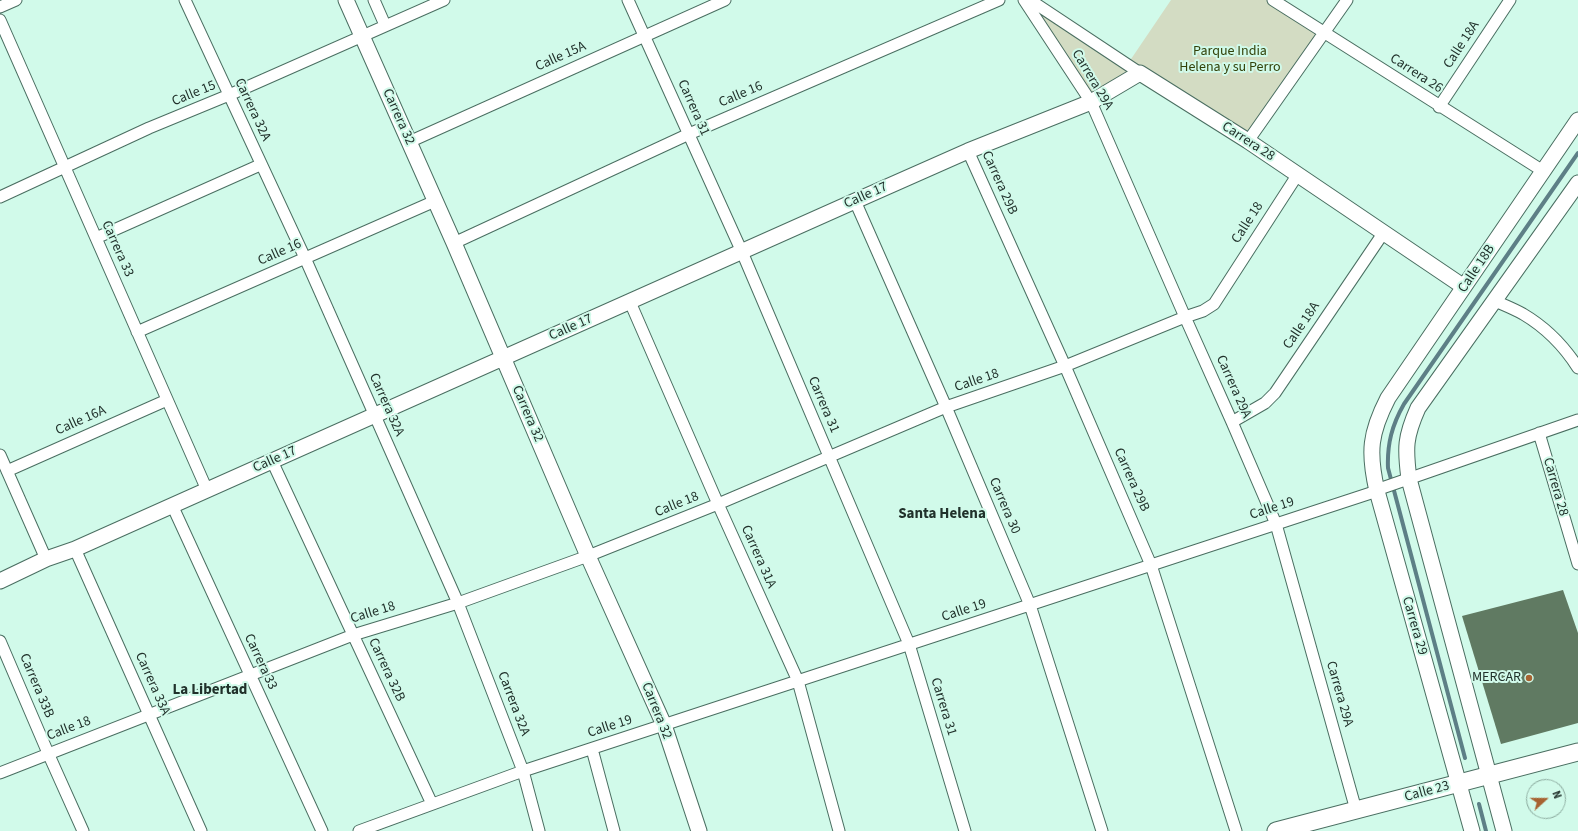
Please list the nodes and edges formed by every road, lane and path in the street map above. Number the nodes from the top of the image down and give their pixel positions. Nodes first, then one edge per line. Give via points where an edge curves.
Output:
1 (16, 0) edge
2 (185, 0) edge
3 (346, 0) edge
4 (374, 0) edge
5 (444, 0) edge
6 (628, 0) edge
7 (725, 0) edge
8 (999, 0) edge
9 (1024, 0) edge
10 (1030, 0) edge
11 (1273, 0) edge
12 (1347, 0) edge
13 (1510, 0) edge
14 (0, 7) edge
15 (0, 20) edge
16 (385, 25) junction
17 (1324, 32) junction
18 (362, 36) junction
19 (644, 36) junction
20 (1140, 73) junction
21 (229, 95) junction
22 (1091, 102) junction
23 (1439, 107) junction
24 (1578, 120) edge
25 (689, 134) junction
26 (1248, 141) junction
27 (409, 142) junction
28 (968, 152) junction
29 (260, 164) junction
30 (65, 167) junction
31 (1543, 172) junction
32 (1298, 174) junction
33 (1576, 190) edge
34 (0, 197) edge
35 (435, 200) junction
36 (855, 201) junction
37 (1384, 232) junction
38 (96, 238) junction
39 (454, 243) junction
40 (742, 252) junction
41 (305, 258) junction
42 (1464, 287) junction
43 (1495, 301) junction
44 (630, 302) junction
45 (1185, 317) junction
46 (137, 332) junction
47 (503, 359) junction
48 (1065, 366) junction
49 (1578, 368) edge
50 (168, 400) junction
51 (946, 407) junction
52 (375, 416) junction
53 (1378, 418) joint
54 (1578, 420) edge
55 (1232, 422) junction
56 (1540, 433) junction
57 (0, 455) edge
58 (829, 456) junction
59 (272, 461) junction
60 (7, 470) junction
61 (1404, 480) junction
62 (1380, 489) junction
63 (208, 490) junction
64 (718, 504) junction
65 (172, 505) junction
66 (1276, 524) junction
67 (75, 548) junction
68 (588, 556) junction
69 (46, 560) junction
70 (1578, 564) edge
71 (1152, 565) junction
72 (0, 581) edge
73 (458, 603) junction
74 (1030, 605) junction
75 (353, 635) junction
76 (0, 641) edge
77 (909, 644) junction
78 (250, 674) junction
79 (798, 681) junction
80 (149, 715) junction
81 (664, 725) junction
82 (592, 749) junction
83 (1578, 752) edge
84 (48, 753) junction
85 (524, 771) junction
86 (0, 773) edge
87 (1489, 776) junction
88 (1459, 783) junction
89 (432, 804) junction
90 (1356, 810) junction
91 (1281, 830) edge
92 (83, 831) edge
93 (201, 831) edge
94 (322, 831) edge
95 (359, 831) edge
96 (540, 831) edge
97 (614, 831) edge
98 (699, 831) edge
99 (839, 831) edge
100 (965, 831) edge
101 (1102, 831) edge
102 (1236, 831) edge
103 (1472, 831) edge
104 (1504, 831) edge

1 - 14 street
2 - 21 street, Carrera 32A
3 - 18 street, Carrera 32
4 - 16 street
5 - 16 street, Calle 15
6 - 19 street, Carrera 31
7 - 19 street, Calle 15A
8 - 25 street, Calle 16
9 - 22 street, Carrera 29A
10 - 20 street, Carrera 28
11 - 17 street, Carrera 26
12 - 17 street
13 - 23 street, Calle 18A
15 - 30 street, Carrera 33
16 - 18 street, Calle 15
17 - 23 street, Carrera 26
17 - 26 street
18 - 21 street, Calle 15
18 - 27 street, Carrera 32
19 - 25 street, Carrera 31
19 - 27 street, Calle 15A
20 - 22 street, Calle 17
20 - 26 street, Carrera 28
21 - 29 street, Carrera 32A
21 - 30 street, Calle 15
22 - 28 street, Calle 17
22 - 45 street, Carrera 29A
23 - 31 street, Carrera 26
24 - 31 street, Calle 18B
25 - 39 street, Calle 16
25 - 40 street, Carrera 31
26 - 32 street, Carrera 28
27 - 35 street, Carrera 32
28 - 36 street, Calle 17
28 - 48 street, Carrera 29B
29 - 38 street
29 - 41 street, Carrera 32A
30 - 34 street, Calle 15
30 - 38 street, Carrera 33
31 - 42 street, Calle 18B
32 - 37 street, Carrera 28
32 - 45 street, Calle 18 via 1214,304
33 - 43 street
35 - 39 street, Carrera 32
35 - 41 street, Calle 16
36 - 40 street, Calle 17
36 - 51 street, Carrera 30
37 - 42 street, Carrera 28
37 - 55 street, Calle 18A via 1275,393 1265,403
38 - 46 street, Carrera 33
39 - 47 street, Carrera 32
40 - 44 street, Calle 17
40 - 58 street, Carrera 31
41 - 46 street, Calle 16
41 - 52 street, Carrera 32A
42 - 53 street, Calle 18B via 1388,398
43 - 49 street via 1523,314 1548,332 1570,355
43 - 61 street via 1418,408 1408,434
44 - 47 street, Calle 17
44 - 64 street, Carrera 31A
45 - 48 street, Calle 18
45 - 55 street, Carrera 29A
46 - 50 street, Carrera 33
47 - 52 street, Calle 17
47 - 68 street, Carrera 32
48 - 51 street, Calle 18
48 - 71 street, Carrera 29B
50 - 60 street, Calle 16A
50 - 63 street, Carrera 33
51 - 58 street, Calle 18
51 - 74 street, Carrera 30
52 - 59 street, Calle 17
52 - 73 street, Carrera 32A
53 - 62 street, Carrera 29 via 1372,439 1371,458
54 - 56 street, Calle 19
55 - 66 street, Carrera 29A
56 - 61 street, Calle 19
56 - 70 street, Carrera 28
57 - 60 street
58 - 64 street, Calle 18
58 - 77 street, Carrera 31
59 - 63 street, Calle 17
59 - 75 street, Carrera 32B
60 - 69 street
61 - 62 street, Calle 19
61 - 87 street
62 - 66 street, Calle 19
62 - 88 street, Carrera 29
63 - 65 street, Calle 17
64 - 68 street, Calle 18
64 - 79 street, Carrera 31A
65 - 67 street, Calle 17
65 - 78 street, Carrera 33
66 - 71 street, Calle 19
66 - 90 street, Carrera 29A
67 - 69 street, Calle 17
67 - 80 street, Carrera 33A
68 - 73 street, Calle 18
68 - 81 street, Carrera 32
69 - 72 street, Calle 17
71 - 74 street, Calle 19
71 - 102 street, Carrera 29B
73 - 75 street, Calle 18
73 - 85 street, Carrera 32A
74 - 77 street, Calle 19
74 - 101 street, Carrera 30
75 - 78 street, Calle 18
75 - 89 street, Carrera 32B
76 - 84 street, Carrera 33B
77 - 79 street, Calle 19
77 - 100 street, Carrera 31
78 - 80 street, Calle 18
78 - 94 street, Carrera 33
79 - 81 street, Calle 19
79 - 99 street, Carrera 31A
80 - 84 street, Calle 18
80 - 93 street, Carrera 33A
81 - 82 street, Calle 19
81 - 98 street, Carrera 32
82 - 85 street, Calle 19
82 - 97 street
83 - 87 main road, Calle 23
84 - 86 street, Calle 18
84 - 92 street, Carrera 33B
85 - 89 street, Calle 19
85 - 96 street, Carrera 32A
87 - 88 main road, Calle 23
87 - 104 street
88 - 90 main road, Calle 23
88 - 103 street, Carrera 29
89 - 95 street, Calle 19
90 - 91 main road, Calle 23

